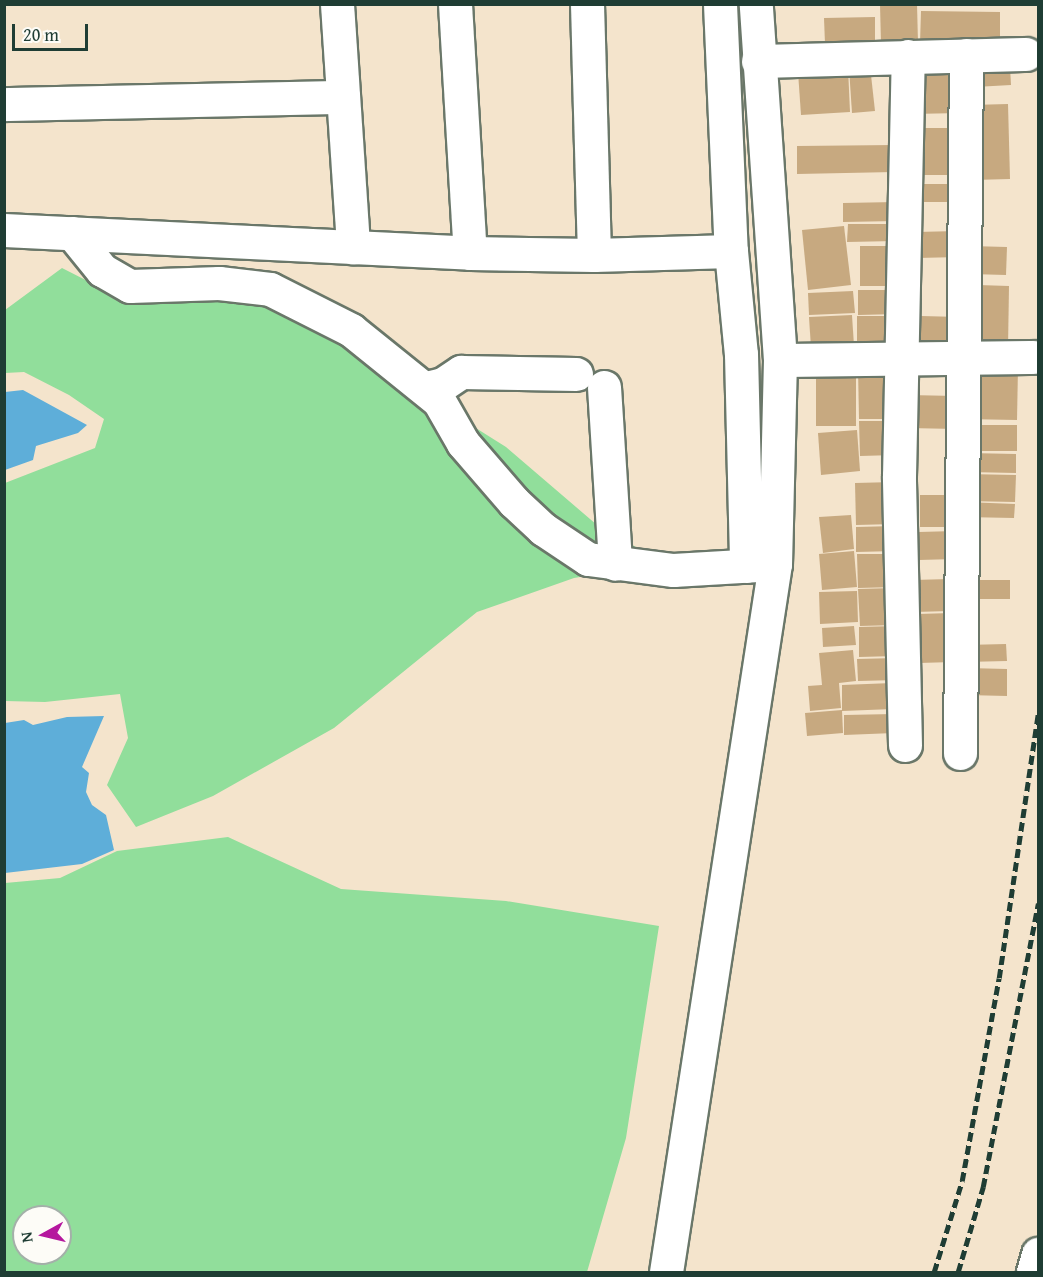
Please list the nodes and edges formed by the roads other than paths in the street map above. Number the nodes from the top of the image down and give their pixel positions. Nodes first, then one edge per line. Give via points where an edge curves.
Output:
1 (337, 4) edge
2 (455, 4) edge
3 (587, 4) edge
4 (720, 4) edge
5 (756, 4) edge
6 (1026, 54) dead end
7 (966, 55) junction
8 (908, 56) junction
9 (759, 61) junction
10 (343, 97) junction
11 (4, 104) edge
12 (4, 230) edge
13 (72, 233) junction
14 (353, 247) junction
15 (731, 251) junction
16 (470, 253) junction
17 (594, 255) junction
18 (902, 357) junction
19 (960, 357) junction
20 (1033, 357) dead end
21 (780, 360) junction
22 (426, 388) junction
23 (615, 564) junction
24 (761, 565) junction
25 (905, 746) dead end
26 (960, 753) dead end
27 (1038, 1254) edge
28 (666, 1272) edge
29 (1033, 1272) edge

1 - 10 street
2 - 16 street
3 - 17 street
4 - 15 street
5 - 9 street
6 - 7 street
7 - 8 street
7 - 19 street
8 - 9 street
8 - 18 street
9 - 21 street
10 - 11 street
10 - 14 street
12 - 13 street
13 - 14 street
13 - 22 street via 102,270 130,286 219,283 260,288 309,305 351,330
14 - 16 street
15 - 17 street
15 - 24 street
16 - 17 street
18 - 19 street
18 - 21 street
18 - 25 street via 899,476
19 - 20 street
19 - 26 street
21 - 24 street
22 - 23 street via 439,401 463,443 514,502 543,529 588,559
22 - 23 street via 461,372 590,380
23 - 24 street via 673,570
24 - 28 street
27 - 29 street

